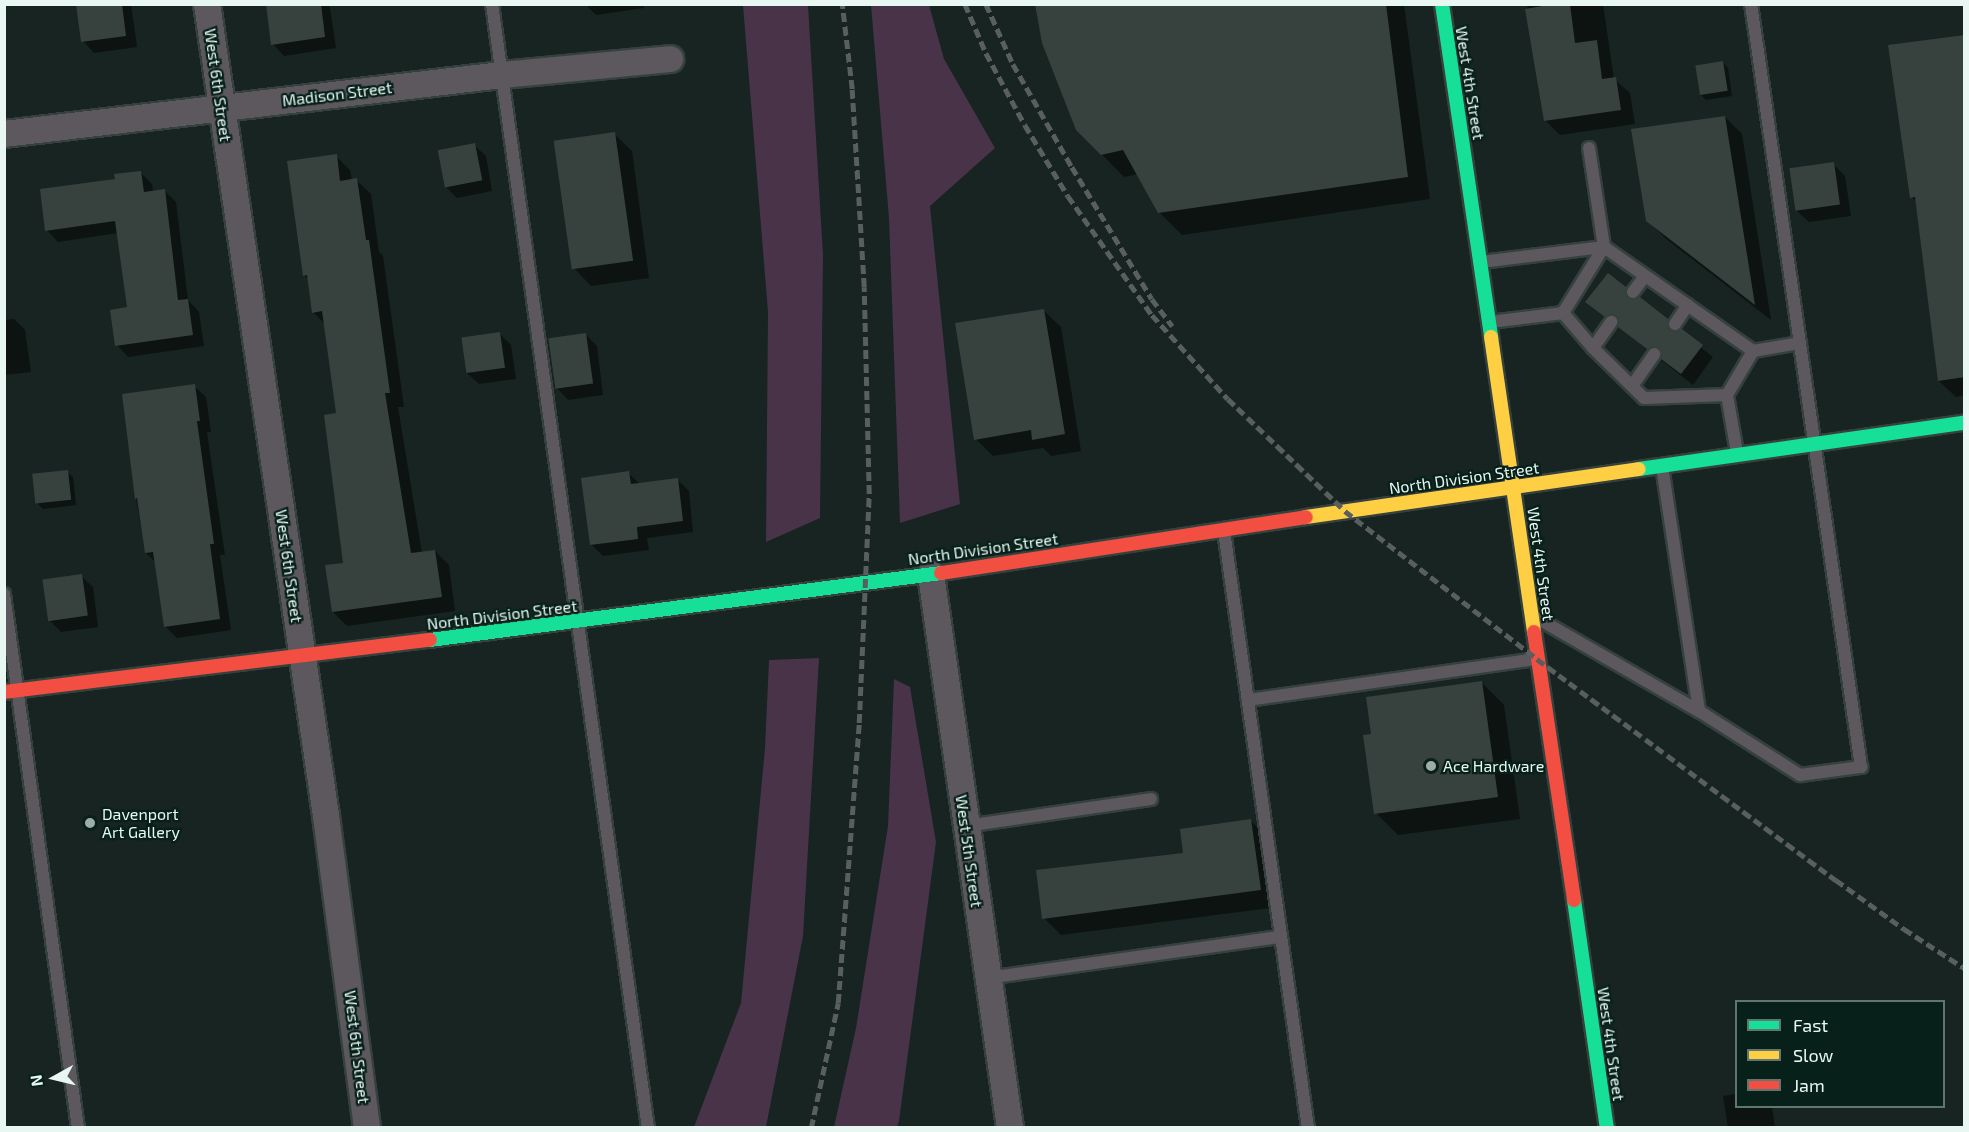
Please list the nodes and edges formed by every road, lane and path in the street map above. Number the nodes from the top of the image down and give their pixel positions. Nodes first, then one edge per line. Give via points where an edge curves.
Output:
1 (207, 4) edge
2 (492, 4) edge
3 (1442, 4) edge
4 (1751, 4) edge
5 (670, 59) dead end
6 (502, 75) junction
7 (222, 108) junction
8 (4, 134) edge
9 (1589, 148) dead end
10 (1605, 247) junction
11 (1480, 262) junction
12 (1646, 276) junction
13 (1633, 292) dead end
14 (1688, 305) junction
15 (1563, 313) junction
16 (1489, 322) junction
17 (1611, 322) dead end
18 (1675, 324) dead end
19 (1800, 343) junction
20 (1593, 348) junction
21 (1753, 351) junction
22 (1654, 354) dead end
23 (1632, 386) junction
24 (1727, 395) junction
25 (1965, 423) edge
26 (1814, 444) junction
27 (1737, 456) junction
28 (1662, 466) junction
29 (1514, 488) junction
30 (1224, 530) junction
31 (931, 574) junction
32 (4, 594) edge
33 (1530, 614) junction
34 (578, 622) junction
35 (302, 655) junction
36 (1538, 659) junction
37 (11, 691) edge
38 (1248, 700) junction
39 (1699, 711) junction
40 (1151, 799) dead end
41 (966, 826) junction
42 (1281, 937) junction
43 (987, 978) junction
44 (78, 1128) edge
45 (367, 1128) edge
46 (648, 1128) edge
47 (1010, 1128) edge
48 (1308, 1128) edge
49 (1607, 1128) edge

1 - 7 street, West 6th Street
2 - 6 lane
3 - 11 main road, West 4th Street
4 - 19 lane
5 - 6 street, Madison Street
6 - 7 street, Madison Street
6 - 34 lane
7 - 8 street, Madison Street
7 - 35 street, West 6th Street
9 - 10 lane
10 - 11 lane
10 - 12 lane
10 - 15 lane
11 - 16 main road, West 4th Street
12 - 13 lane
12 - 14 lane
14 - 18 lane
14 - 21 lane
15 - 16 lane
15 - 20 lane
16 - 29 main road, West 4th Street
17 - 20 lane
19 - 21 lane
19 - 26 lane
20 - 23 lane
21 - 24 lane
22 - 23 lane
23 - 24 lane via 1644,398
24 - 27 lane
25 - 26 main road, North Division Street
26 - 27 main road, North Division Street
26 - 39 lane via 1861,767 1800,775
27 - 28 main road, North Division Street
28 - 29 main road, North Division Street
28 - 39 lane
29 - 30 main road, North Division Street
29 - 33 main road, West 4th Street
30 - 31 main road, North Division Street
30 - 38 lane
31 - 34 main road, North Division Street
31 - 41 street, West 5th Street
32 - 37 lane
33 - 36 main road, West 4th Street
33 - 39 lane
34 - 35 main road, North Division Street
34 - 46 lane
35 - 37 main road, North Division Street
35 - 45 street, West 6th Street
36 - 38 lane
36 - 49 main road, West 4th Street
37 - 44 lane
38 - 42 lane
40 - 41 lane
41 - 43 street, West 5th Street
42 - 43 lane
42 - 48 lane
43 - 47 street, West 5th Street

